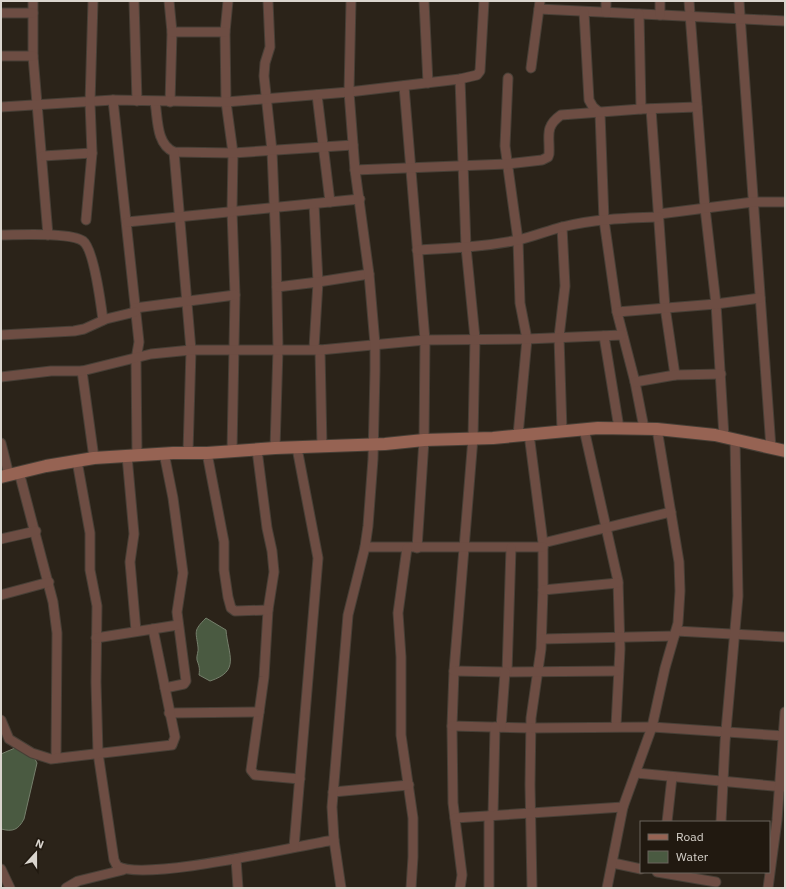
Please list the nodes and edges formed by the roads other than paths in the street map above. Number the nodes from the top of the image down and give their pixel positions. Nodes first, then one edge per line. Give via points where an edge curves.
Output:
1 (33, 1) edge
2 (93, 1) edge
3 (134, 1) edge
4 (169, 1) edge
5 (228, 1) edge
6 (268, 1) edge
7 (351, 1) edge
8 (424, 1) edge
9 (484, 1) edge
10 (606, 1) edge
11 (660, 1) edge
12 (689, 1) edge
13 (738, 1) edge
14 (540, 5) edge
15 (584, 12) junction
16 (606, 12) junction
17 (1, 13) edge
18 (33, 13) junction
19 (639, 14) junction
20 (660, 15) junction
21 (689, 17) junction
22 (740, 19) junction
23 (785, 21) edge
24 (172, 32) junction
25 (225, 32) junction
26 (1, 56) edge
27 (33, 56) junction
28 (531, 68) dead end
29 (508, 78) dead end
30 (460, 79) junction
31 (428, 83) junction
32 (404, 86) junction
33 (349, 92) junction
34 (317, 95) junction
35 (113, 100) junction
36 (266, 100) junction
37 (137, 101) junction
38 (155, 102) junction
39 (170, 102) junction
40 (226, 102) junction
41 (90, 103) junction
42 (38, 104) junction
43 (697, 107) junction
44 (1, 108) edge
45 (641, 109) junction
46 (651, 109) junction
47 (600, 113) junction
48 (353, 145) junction
49 (325, 147) junction
50 (272, 151) junction
51 (174, 152) junction
52 (92, 153) junction
53 (233, 153) junction
54 (43, 156) junction
55 (507, 164) junction
56 (462, 165) junction
57 (411, 168) junction
58 (355, 170) junction
59 (360, 199) junction
60 (330, 202) junction
61 (753, 202) junction
62 (785, 202) edge
63 (314, 204) junction
64 (275, 206) junction
65 (705, 208) junction
66 (232, 211) junction
67 (659, 215) junction
68 (179, 216) junction
69 (86, 220) dead end
70 (604, 220) junction
71 (127, 222) junction
72 (562, 227) junction
73 (1, 235) edge
74 (48, 235) junction
75 (518, 240) junction
76 (466, 247) junction
77 (417, 250) junction
78 (369, 274) junction
79 (318, 282) junction
80 (278, 286) junction
81 (236, 295) junction
82 (760, 298) junction
83 (186, 301) junction
84 (716, 304) junction
85 (665, 307) junction
86 (135, 310) junction
87 (617, 312) junction
88 (103, 320) junction
89 (1, 335) edge
90 (622, 335) junction
91 (604, 336) junction
92 (559, 337) junction
93 (475, 338) junction
94 (527, 339) junction
95 (425, 340) junction
96 (375, 344) junction
97 (278, 349) junction
98 (191, 350) junction
99 (233, 350) junction
100 (320, 350) junction
101 (136, 359) junction
102 (82, 371) junction
103 (721, 374) junction
104 (675, 376) junction
105 (1, 377) edge
106 (635, 382) junction
107 (620, 428) junction
108 (644, 428) junction
109 (584, 429) junction
110 (657, 429) junction
111 (562, 431) junction
112 (524, 434) junction
113 (473, 438) junction
114 (730, 438) junction
115 (424, 440) junction
116 (1, 443) edge
117 (374, 444) junction
118 (322, 447) junction
119 (276, 448) junction
120 (297, 448) junction
121 (770, 448) junction
122 (256, 450) junction
123 (232, 451) junction
124 (785, 451) edge
125 (188, 452) junction
126 (164, 453) junction
127 (207, 453) junction
128 (132, 456) junction
129 (94, 458) junction
130 (77, 461) junction
131 (10, 475) edge
132 (671, 512) junction
133 (607, 529) junction
134 (36, 531) junction
135 (1, 540) edge
136 (543, 545) junction
137 (365, 547) junction
138 (465, 547) junction
139 (407, 548) junction
140 (417, 548) junction
141 (511, 548) junction
142 (48, 582) junction
143 (618, 583) junction
144 (543, 590) junction
145 (1, 594) edge
146 (268, 610) junction
147 (178, 625) junction
148 (153, 629) junction
149 (136, 631) junction
150 (675, 634) junction
151 (620, 636) junction
152 (735, 636) junction
153 (785, 637) edge
154 (96, 638) junction
155 (542, 639) junction
156 (454, 671) junction
157 (538, 671) junction
158 (618, 671) junction
159 (506, 672) junction
160 (164, 688) junction
161 (259, 712) junction
162 (785, 712) edge
163 (169, 713) junction
164 (1, 720) edge
165 (452, 726) junction
166 (616, 726) junction
167 (498, 727) junction
168 (652, 727) junction
169 (531, 728) junction
170 (726, 733) junction
171 (784, 736) edge
172 (98, 754) junction
173 (56, 758) junction
174 (636, 773) junction
175 (672, 777) junction
176 (300, 779) junction
177 (723, 783) junction
178 (409, 785) junction
179 (782, 787) edge
180 (333, 792) junction
181 (623, 807) junction
182 (530, 812) junction
183 (491, 816) junction
184 (455, 818) junction
185 (667, 821) edge
186 (721, 821) edge
187 (334, 840) junction
188 (294, 847) junction
189 (236, 858) junction
190 (613, 863) junction
191 (1, 868) edge
192 (640, 869) edge
193 (123, 870) junction
194 (663, 873) edge
195 (717, 873) edge
196 (770, 873) edge
197 (770, 873) edge
198 (715, 885) edge
199 (10, 888) edge
200 (66, 888) edge
201 (238, 888) edge
202 (341, 888) edge
203 (410, 888) edge
204 (460, 888) edge
205 (489, 888) edge
206 (532, 888) edge
207 (607, 888) edge
208 (768, 888) edge

1 - 18 street
2 - 41 street
3 - 37 street
4 - 24 street
5 - 25 street
6 - 36 street via 270,47 264,76
7 - 33 street
8 - 31 street
9 - 30 street via 480,71 477,75
10 - 16 street
11 - 20 street
12 - 21 street
13 - 22 street
14 - 15 street
14 - 28 street
15 - 16 street
15 - 47 street via 590,100
16 - 19 street
17 - 18 street
18 - 27 street
19 - 20 street
19 - 45 street
20 - 21 street
21 - 22 street
21 - 43 street
22 - 23 street
22 - 61 street
24 - 25 street
24 - 39 street
25 - 40 street
26 - 27 street
27 - 42 street
29 - 55 street via 505,133
30 - 31 street
30 - 56 street
31 - 32 street
32 - 33 street
32 - 57 street
33 - 34 street
33 - 48 street
34 - 36 street
34 - 49 street
35 - 37 street
35 - 41 street
35 - 71 street
36 - 40 street
36 - 50 street
37 - 38 street
38 - 39 street
38 - 51 street via 162,142
39 - 40 street
40 - 53 street
41 - 42 street
41 - 52 street
42 - 44 street
42 - 54 street
43 - 46 street
43 - 65 street
45 - 46 street
45 - 47 street
46 - 67 street
47 - 55 street via 561,115 553,120 550,126 548,157
47 - 70 street
48 - 49 street
48 - 58 street
49 - 50 street
49 - 60 street
50 - 53 street
50 - 64 street
51 - 53 street
51 - 68 street
52 - 54 street
52 - 69 street
53 - 66 street
54 - 74 street
55 - 56 street
55 - 75 street
56 - 57 street
56 - 76 street
57 - 58 street
57 - 77 street
58 - 59 street
59 - 60 street
59 - 78 street
60 - 63 street
61 - 62 street
61 - 65 street
61 - 82 street
63 - 64 street
63 - 79 street
64 - 66 street
64 - 80 street
65 - 67 street
65 - 84 street
66 - 68 street
66 - 81 street
67 - 70 street
67 - 85 street
68 - 71 street
68 - 83 street
70 - 72 street
70 - 87 street
71 - 86 street
72 - 75 street
72 - 92 street via 565,286
73 - 74 street
74 - 88 street via 76,237 88,248
75 - 76 street
75 - 94 street via 520,303
76 - 77 street
76 - 93 street
77 - 95 street
78 - 79 street
78 - 96 street
79 - 80 street
79 - 100 street via 314,348
80 - 97 street
81 - 83 street
81 - 99 street
82 - 84 street
82 - 121 street
83 - 86 street
83 - 98 street
84 - 85 street
84 - 103 street
85 - 87 street
85 - 104 street
86 - 88 street
86 - 101 street via 139,342
87 - 90 street
88 - 89 street via 74,331
90 - 91 street
90 - 106 street
91 - 92 street
91 - 107 street
92 - 94 street
92 - 111 street
93 - 94 street
93 - 95 street
93 - 113 street
94 - 112 street
95 - 96 street
95 - 115 street
96 - 100 street
96 - 117 street
97 - 99 street
97 - 100 street
97 - 119 street
98 - 99 street
98 - 101 street via 159,353
98 - 125 street
99 - 123 street
100 - 118 street
101 - 102 street
101 - 128 street
102 - 105 street via 51,371
102 - 129 street
103 - 104 street
103 - 114 street
104 - 106 street
106 - 108 street
107 - 108 street
107 - 109 street
108 - 110 street
109 - 111 street
109 - 133 street
110 - 114 street
110 - 132 street
111 - 112 street
112 - 113 street
112 - 136 street
113 - 115 street
113 - 138 street
114 - 121 street
114 - 152 street via 738,596
115 - 117 street
115 - 140 street
116 - 131 street
117 - 118 street
117 - 137 street
118 - 120 street
119 - 120 street
119 - 122 street
120 - 176 street via 318,558
121 - 124 street
122 - 123 street
122 - 146 street via 274,572
123 - 127 street
125 - 126 street
125 - 127 street
126 - 128 street
126 - 147 street via 183,573 177,612
127 - 146 street via 224,542 224,570 231,608 235,611
128 - 129 street
128 - 149 street via 134,534 130,562
129 - 130 street
130 - 131 street
130 - 154 street via 90,533 90,570 97,606
131 - 134 street
132 - 133 street
132 - 150 street via 679,562 680,591
133 - 136 street
133 - 143 street
134 - 135 street
134 - 142 street
136 - 141 street
136 - 144 street
137 - 139 street
137 - 180 street via 348,615
138 - 140 street
138 - 141 street
138 - 156 street
139 - 140 street
139 - 178 street via 398,613 401,735
141 - 159 street
142 - 145 street
142 - 173 street via 57,633
143 - 144 street
143 - 151 street
144 - 155 street
146 - 161 street
147 - 148 street
147 - 160 street via 186,681 184,684
148 - 149 street
148 - 160 street
149 - 154 street
150 - 151 street
150 - 152 street
150 - 168 street
151 - 155 street
151 - 158 street
152 - 153 street
152 - 170 street
154 - 172 street
155 - 157 street
156 - 159 street
156 - 165 street
157 - 158 street
157 - 159 street
157 - 169 street
158 - 166 street
159 - 167 street
160 - 163 street
161 - 163 street
161 - 176 street via 251,770 255,774
162 - 171 street
163 - 172 street via 175,737 172,745
164 - 173 street via 9,739 18,746 32,753
165 - 167 street
165 - 184 street
166 - 168 street
166 - 169 street
167 - 169 street
167 - 183 street
168 - 170 street
168 - 174 street
169 - 182 street
170 - 171 street
170 - 177 street
171 - 179 street
172 - 173 street
172 - 193 street via 114,860
174 - 175 street
174 - 181 street
175 - 177 street
175 - 185 street
176 - 188 street
177 - 179 street
177 - 186 street
178 - 180 street
178 - 203 street via 413,818
179 - 196 street
180 - 187 street
181 - 182 street
181 - 190 street
182 - 183 street
182 - 206 street
183 - 184 street
183 - 205 street
184 - 204 street via 462,875
187 - 188 street
187 - 202 street
188 - 189 street
189 - 193 street via 173,868
189 - 201 street
190 - 192 street
190 - 207 street
191 - 199 street
193 - 200 street via 78,881
194 - 198 street
195 - 198 street
197 - 208 street

